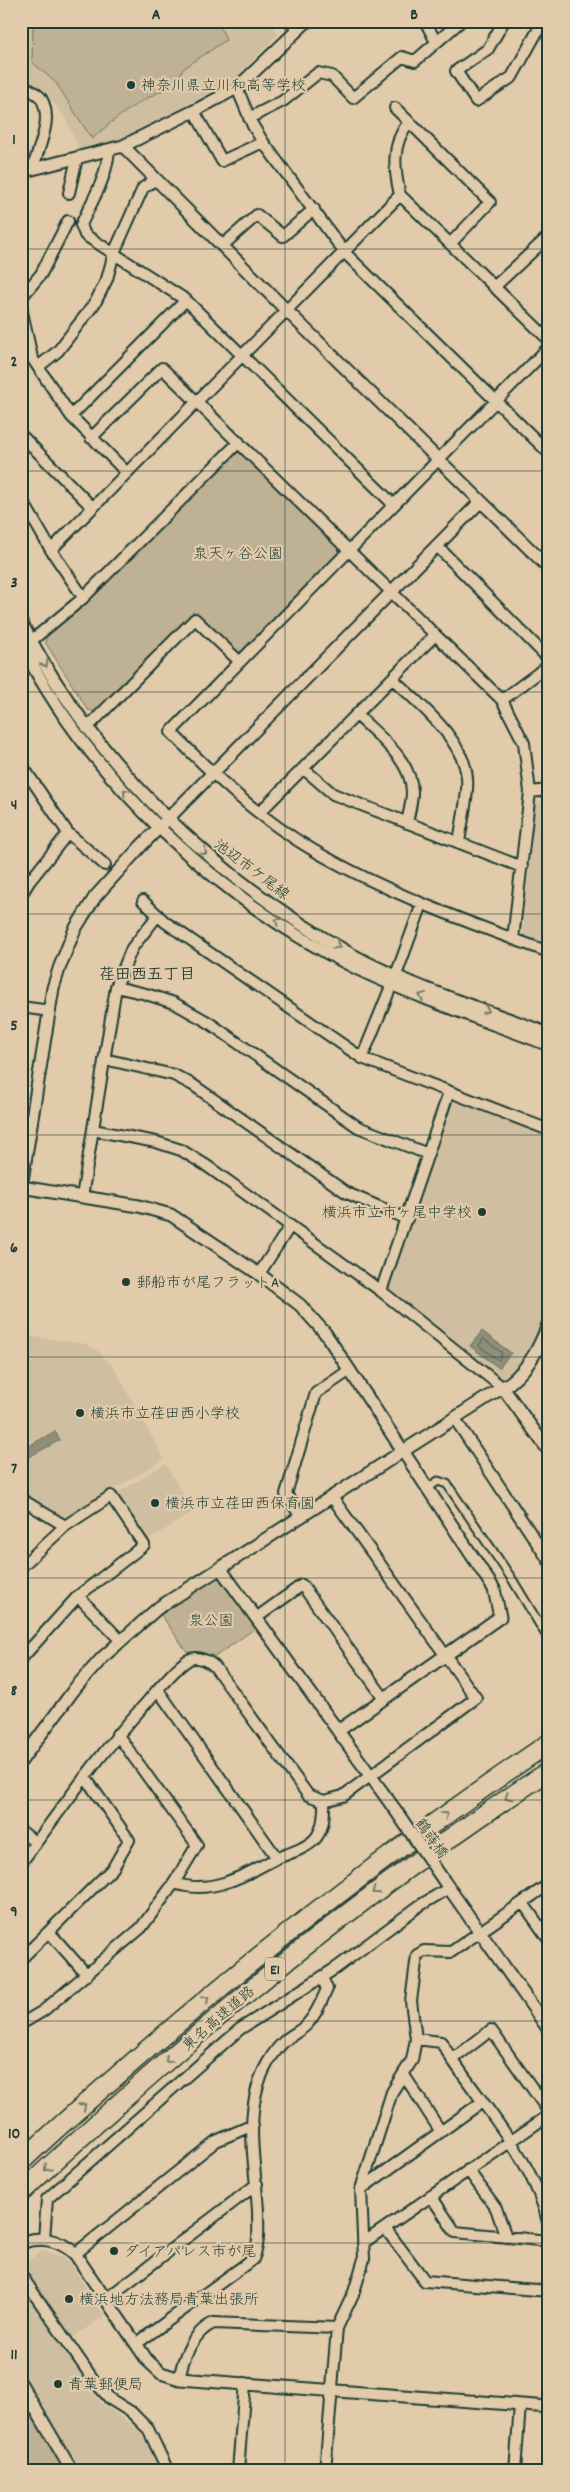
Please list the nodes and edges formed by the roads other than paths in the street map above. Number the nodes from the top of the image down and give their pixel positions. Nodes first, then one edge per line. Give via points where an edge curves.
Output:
1 (289, 21) edge
2 (426, 21) edge
3 (461, 21) edge
4 (504, 21) edge
5 (544, 23) edge
6 (303, 24) edge
7 (436, 42) junction
8 (21, 85) edge
9 (237, 88) junction
10 (395, 108) dead end
11 (194, 111) junction
12 (249, 118) junction
13 (409, 122) junction
14 (263, 142) junction
15 (123, 146) junction
16 (109, 150) junction
17 (77, 158) junction
18 (33, 168) junction
19 (21, 172) edge
20 (154, 180) junction
21 (69, 193) dead end
22 (400, 195) junction
23 (314, 209) junction
24 (68, 221) dead end
25 (549, 236) edge
26 (450, 244) junction
27 (222, 246) junction
28 (114, 253) junction
29 (345, 253) junction
30 (494, 287) junction
31 (21, 298) edge
32 (186, 300) junction
33 (21, 307) edge
34 (288, 312) junction
35 (23, 318) edge
36 (549, 340) edge
37 (549, 347) edge
38 (241, 356) junction
39 (38, 367) junction
40 (496, 400) junction
41 (197, 402) junction
42 (71, 416) junction
43 (21, 435) edge
44 (91, 438) junction
45 (239, 442) junction
46 (549, 453) edge
47 (438, 459) junction
48 (126, 472) junction
49 (21, 498) edge
50 (480, 502) junction
51 (393, 504) junction
52 (92, 507) junction
53 (438, 546) junction
54 (51, 550) junction
55 (349, 550) junction
56 (549, 568) edge
57 (391, 594) junction
58 (83, 597) junction
59 (21, 622) edge
60 (434, 636) junction
61 (26, 643) edge
62 (549, 659) edge
63 (239, 661) junction
64 (549, 665) edge
65 (392, 679) junction
66 (502, 700) junction
67 (357, 715) junction
68 (87, 728) junction
69 (21, 764) edge
70 (304, 768) junction
71 (212, 774) junction
72 (549, 790) edge
73 (530, 792) junction
74 (259, 813) junction
75 (168, 820) junction
76 (407, 823) junction
77 (159, 828) junction
78 (68, 833) junction
79 (459, 843) junction
80 (105, 865) dead end
81 (522, 867) junction
82 (21, 870) edge
83 (29, 882) junction
84 (21, 895) edge
85 (142, 901) dead end
86 (422, 904) junction
87 (158, 915) junction
88 (513, 939) junction
89 (549, 952) edge
90 (394, 980) junction
91 (116, 987) junction
92 (21, 1007) edge
93 (50, 1012) junction
94 (549, 1034) edge
95 (549, 1045) edge
96 (104, 1058) junction
97 (362, 1058) junction
98 (449, 1092) junction
99 (93, 1130) junction
100 (549, 1130) edge
101 (428, 1154) junction
102 (21, 1187) edge
103 (82, 1197) junction
104 (407, 1219) junction
105 (290, 1226) junction
106 (259, 1274) junction
107 (381, 1291) junction
108 (549, 1322) edge
109 (350, 1370) junction
110 (503, 1388) junction
111 (454, 1419) junction
112 (545, 1436) edge
113 (549, 1451) edge
114 (403, 1452) junction
115 (428, 1488) junction
116 (332, 1497) junction
117 (21, 1499) edge
118 (301, 1517) junction
119 (65, 1526) junction
120 (549, 1561) edge
121 (21, 1566) edge
122 (220, 1568) junction
123 (78, 1596) junction
124 (256, 1618) junction
125 (120, 1640) junction
126 (549, 1640) edge
127 (445, 1655) junction
128 (21, 1659) edge
129 (158, 1690) junction
130 (384, 1698) junction
131 (338, 1731) junction
132 (118, 1734) junction
133 (549, 1743) edge
134 (21, 1761) edge
135 (549, 1771) edge
136 (370, 1776) junction
137 (85, 1777) junction
138 (324, 1800) junction
139 (21, 1831) edge
140 (36, 1843) junction
141 (277, 1858) junction
142 (21, 1863) edge
143 (174, 1883) junction
144 (447, 1884) junction
145 (549, 1884) edge
146 (523, 1903) junction
147 (480, 1931) junction
148 (49, 1932) junction
149 (549, 1940) edge
150 (21, 1959) edge
151 (87, 1975) junction
152 (322, 1977) junction
153 (21, 2024) edge
154 (549, 2030) edge
155 (416, 2039) junction
156 (452, 2060) junction
157 (404, 2075) junction
158 (482, 2102) junction
159 (549, 2113) edge
160 (253, 2125) junction
161 (441, 2132) junction
162 (510, 2142) junction
163 (21, 2162) edge
164 (468, 2170) junction
165 (257, 2184) junction
166 (361, 2189) junction
167 (21, 2193) edge
168 (431, 2196) junction
169 (549, 2226) edge
170 (385, 2228) junction
171 (506, 2237) junction
172 (44, 2239) junction
173 (549, 2240) edge
174 (21, 2243) edge
175 (363, 2243) junction
176 (75, 2254) junction
177 (21, 2274) edge
178 (549, 2291) edge
179 (106, 2299) junction
180 (337, 2328) junction
181 (136, 2344) junction
182 (180, 2379) junction
183 (245, 2383) junction
184 (21, 2384) edge
185 (330, 2390) junction
186 (520, 2404) junction
187 (34, 2405) junction
188 (549, 2406) edge
189 (21, 2414) edge
190 (72, 2471) edge
191 (168, 2471) edge
192 (238, 2471) edge
193 (325, 2471) edge
194 (515, 2471) edge

1 - 6 street
2 - 7 street
3 - 7 street
4 - 5 street via 488,49 456,71 476,101 512,77
6 - 9 street
7 - 12 street via 415,61 402,57 353,98 332,76 318,73 283,101
8 - 18 street via 40,97 45,110 45,125
9 - 11 street
9 - 12 street
10 - 13 street
11 - 14 street via 222,161
11 - 15 street
12 - 14 street
13 - 22 street via 402,130 395,152 395,174
13 - 26 street via 490,202
14 - 23 street
15 - 16 street
15 - 20 street
16 - 17 street
16 - 28 street via 101,187 81,225 85,235
17 - 18 street
17 - 21 street
18 - 19 street
20 - 27 street
20 - 28 street via 143,188
22 - 26 street
22 - 29 street
23 - 27 street via 283,236 257,215
23 - 29 street
24 - 31 street via 41,274
25 - 30 street
26 - 30 street
27 - 34 street
28 - 32 street
28 - 39 street via 107,279 94,303 58,351
29 - 34 street
29 - 40 street
30 - 36 street
32 - 38 street
32 - 42 street
33 - 35 street
34 - 38 street
34 - 47 street
35 - 39 street via 32,358
37 - 40 street
38 - 41 street
38 - 51 street
39 - 42 street
40 - 46 street
40 - 47 street
41 - 44 street via 162,368
41 - 45 street
41 - 48 street
42 - 44 street
43 - 52 street
44 - 48 street
45 - 55 street
45 - 58 street
47 - 50 street
47 - 51 street
48 - 52 street
49 - 54 street
50 - 53 street
50 - 56 street
51 - 55 street
52 - 54 street
53 - 57 street
53 - 62 street
54 - 58 street
55 - 57 street
55 - 63 street
57 - 60 street
57 - 71 street
58 - 61 street
59 - 61 street, 池辺市ケ尾線
60 - 65 street
60 - 66 street
61 -> 68 street, 池辺市ケ尾線
77 -> 61 street, 池辺市ケ尾線 via 112,778 86,744 51,695
63 - 68 street via 195,619
63 - 71 street via 171,732
64 - 66 street
65 - 67 street
65 - 79 street via 435,718 459,753 468,778
66 - 73 street via 524,743
67 - 70 street
67 - 76 street via 400,758 411,779
68 - 75 street, 池辺市ケ尾線
69 - 78 street
70 - 74 street
70 - 76 street via 333,794
71 - 74 street
71 - 75 street
72 - 73 street
73 - 81 street
74 - 86 street via 312,850
75 - 77 street
75 -> 90 street, 池辺市ケ尾線 via 234,878
76 - 79 street
90 -> 77 street, 池辺市ケ尾線 via 354,967 294,932 225,885
77 - 93 street via 115,873 86,911 60,966
78 - 80 street
78 - 83 street
79 - 81 street
81 - 88 street
82 - 83 street
83 - 84 street
85 - 87 street
86 - 88 street
86 - 90 street
87 - 91 street via 132,948
87 - 97 street
88 - 89 street
90 -> 94 street, 池辺市ケ尾線
95 -> 90 street, 池辺市ケ尾線
90 - 97 street
91 - 96 street
91 - 101 street via 174,1003 208,1022 358,1127
92 - 93 street
93 - 102 street
96 - 99 street
96 - 104 street via 174,1075 193,1085 347,1193
97 - 98 street
98 - 100 street
98 - 101 street
99 - 103 street
99 - 105 street via 181,1150
101 - 104 street
102 - 103 street
103 - 106 street via 171,1215
104 - 107 street
105 - 106 street
105 - 107 street
106 - 109 street via 300,1305 325,1333
107 - 110 street
108 - 110 street via 526,1370
109 - 114 street
109 - 118 street via 316,1393 286,1494
110 - 111 street
110 - 112 street
111 - 114 street
111 - 120 street
112 - 113 street
114 - 115 street
114 - 116 street
115 - 126 street via 438,1481 448,1484
115 - 127 street via 494,1590 500,1617
116 - 118 street
116 - 127 street
117 - 119 street
118 - 122 street
119 - 121 street
119 - 123 street via 111,1496 144,1545
122 - 124 street, 鶴蒔橋
122 - 125 street via 158,1608
123 - 125 street
123 - 128 street
124 - 130 street via 302,1585
124 - 131 street, 鶴蒔橋
125 - 134 street via 76,1687
127 - 130 street
127 - 136 street via 476,1698
129 - 132 street
129 - 138 street via 188,1660 209,1661 308,1795
129 - 141 street
130 - 131 street
131 - 136 street, 鶴蒔橋
132 - 137 street
132 - 143 street via 197,1845
163 -> 133 highway, 東名高速道路 / E1 via 157,2040 276,1942 406,1843
135 -> 167 highway, 東名高速道路 / E1 via 486,1812 323,1930 187,2044
136 - 138 street via 342,1796
136 - 144 street, 鶴蒔橋, bridge
137 - 140 street
137 - 148 street via 129,1840 113,1868
138 - 141 street via 324,1818 318,1837 300,1850
139 - 140 street
140 - 142 street
141 - 143 street via 218,1886 185,1887
143 - 151 street via 141,1928
144 - 147 street, 鶴蒔橋
144 - 152 street
145 - 146 street
146 - 147 street
146 - 149 street
147 - 154 street, 鶴蒔橋
147 - 155 street via 451,1952 424,1951 417,1955 411,2001
148 - 150 street
148 - 151 street
151 - 153 street via 43,2011
152 - 160 street via 327,1989 316,2013 308,2024 287,2039 261,2075 255,2095
152 - 172 street via 240,2029 47,2199
155 - 156 street via 441,2042
155 - 157 street via 412,2060
156 - 158 street
156 - 159 street via 491,2030
157 - 161 street
157 - 166 street via 392,2092
158 - 161 street
158 - 162 street
159 - 162 street
160 - 165 street
160 - 176 street via 216,2141
161 - 166 street
162 - 164 street
162 - 169 street via 534,2183
164 - 168 street
164 - 171 street via 496,2208
165 - 179 street
165 - 181 street via 259,2232 253,2259
166 - 175 street
168 - 170 street
168 - 171 street via 455,2232
170 - 175 street
170 - 178 street via 425,2281
171 - 173 street
172 - 174 street
172 - 176 street via 60,2243
175 - 180 street via 364,2259 354,2292
176 - 179 street
177 - 191 street via 95,2382 110,2399 131,2412 148,2429
179 - 181 street
180 - 182 street via 214,2323 207,2326 192,2344 180,2371
180 - 185 street
181 - 182 street via 161,2373
182 - 183 street
183 - 185 street
183 - 192 street
184 - 187 street
185 - 186 street
185 - 193 street
186 - 188 street
186 - 194 street
187 - 189 street
187 - 190 street

